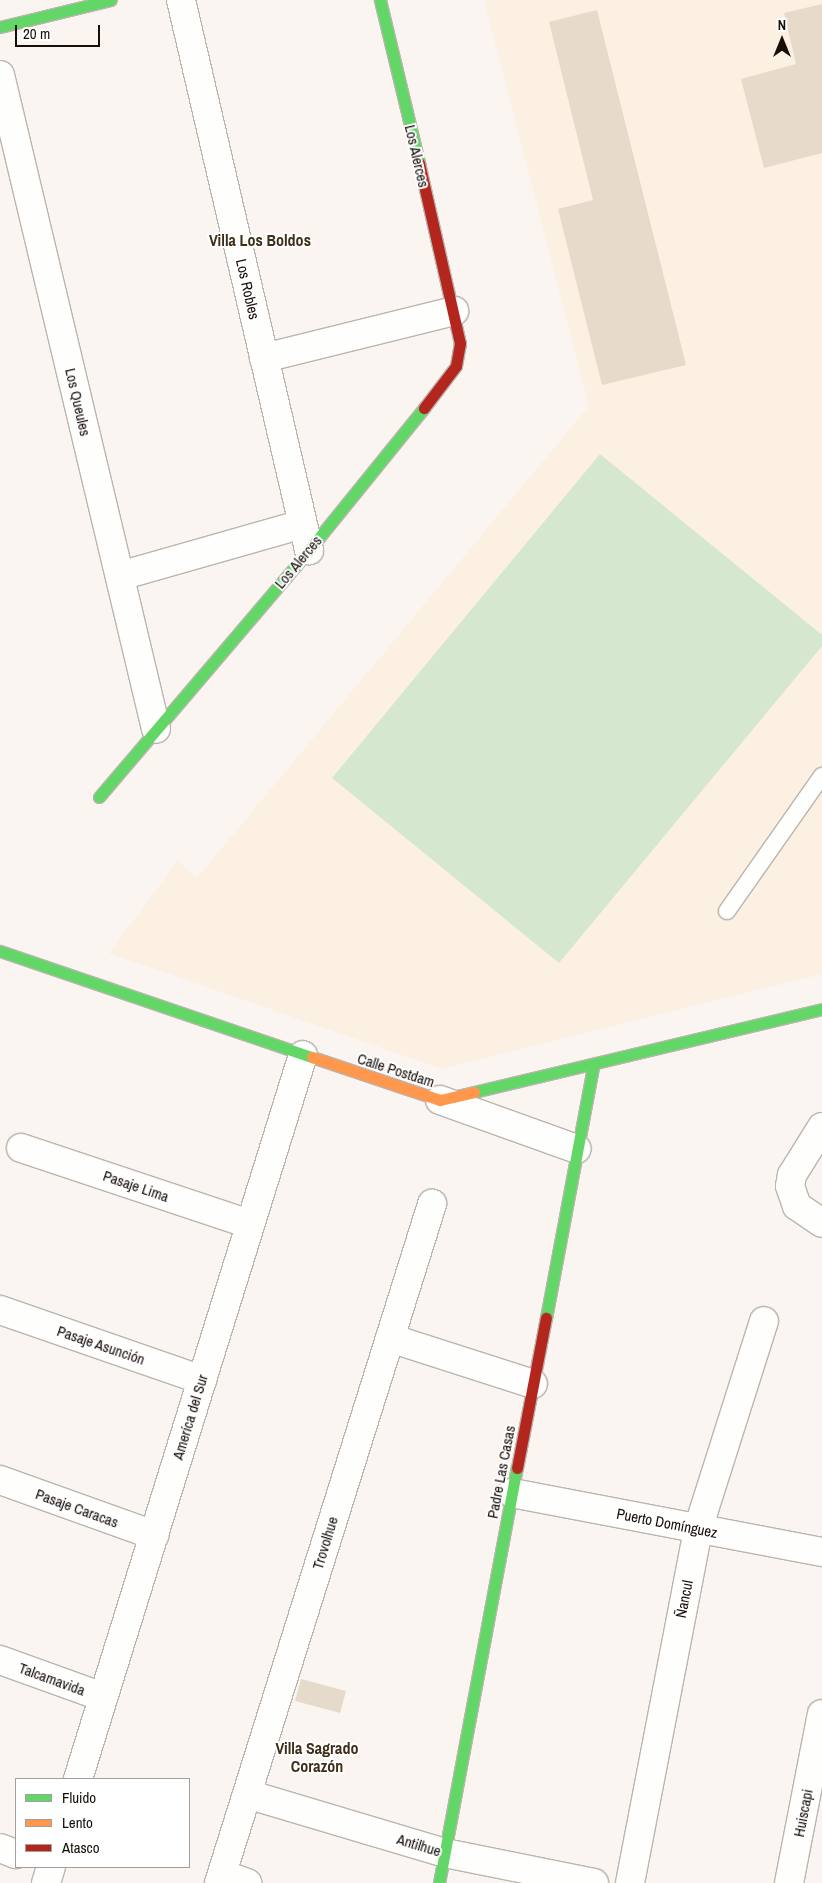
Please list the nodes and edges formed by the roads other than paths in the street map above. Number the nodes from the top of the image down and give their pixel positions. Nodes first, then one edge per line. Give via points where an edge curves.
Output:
1 (111, 0) edge
2 (181, 0) edge
3 (380, 0) edge
4 (0, 27) edge
5 (0, 75) edge
6 (454, 311) junction
7 (264, 358) junction
8 (306, 537) junction
9 (120, 576) junction
10 (156, 729) junction
11 (822, 776) edge
12 (99, 796) dead end
13 (727, 911) dead end
14 (0, 951) edge
15 (822, 1011) edge
16 (303, 1055) junction
17 (593, 1066) junction
18 (440, 1100) junction
19 (822, 1128) edge
20 (21, 1148) dead end
21 (577, 1148) junction
22 (432, 1204) dead end
23 (822, 1223) edge
24 (250, 1224) junction
25 (0, 1310) edge
26 (764, 1321) dead end
27 (390, 1338) junction
28 (202, 1380) junction
29 (533, 1384) junction
30 (0, 1480) edge
31 (512, 1493) junction
32 (698, 1529) junction
33 (154, 1535) junction
34 (822, 1552) edge
35 (0, 1660) edge
36 (103, 1697) junction
37 (822, 1714) edge
38 (818, 1758) edge
39 (78, 1778) edge
40 (247, 1794) junction
41 (0, 1848) edge
42 (445, 1853) junction
43 (15, 1854) edge
44 (50, 1868) edge
45 (220, 1878) edge
46 (46, 1883) edge
47 (247, 1883) edge
48 (439, 1883) edge
49 (594, 1883) edge
50 (630, 1883) edge
51 (789, 1883) edge

1 - 4 street
2 - 7 street, Los Robles
3 - 6 street, Los Alerces
5 - 9 street, Los Queules
6 - 7 street
6 - 8 street, Los Alerces via 460,343 456,366 450,376
7 - 8 street, Los Robles
8 - 9 street, Los Alerces
8 - 10 street, Los Alerces
9 - 10 street, Los Queules
10 - 12 street, Los Alerces
11 - 13 lane
14 - 16 street, Calle Postdam
15 - 17 street, Calle Postdam
16 - 18 street, Calle Postdam
16 - 24 street, Ameríca del Sur
17 - 18 street, Calle Postdam
17 - 21 street, Padre Las Casas
18 - 21 street
19 - 23 street via 792,1175 790,1186 796,1206
20 - 24 street, Pasaje Lima
21 - 29 street, Padre Las Casas
22 - 27 street, Trovolhue
24 - 28 street, Ameríca del Sur
25 - 28 street, Pasaje Asunción
26 - 32 street, Ñancul
27 - 29 street
27 - 40 street, Trovolhue
28 - 33 street, Ameríca del Sur
29 - 31 street, Padre Las Casas
30 - 33 street, Pasaje Caracas
31 - 32 street, Puerto Domínguez
31 - 42 street, Padre Las Casas
32 - 34 street, Puerto Domínguez
32 - 50 street, Ñancul
33 - 36 street, Ameríca del Sur
35 - 36 street, Talcamavida
36 - 39 street, Ameríca del Sur
37 - 38 street, Huiscapi
38 - 51 street, Huiscapi
40 - 42 street, Antilhue
40 - 45 street, Trovolhue
41 - 43 street
42 - 48 street, Padre Las Casas
42 - 49 street, Antilhue
44 - 46 street
45 - 47 street

